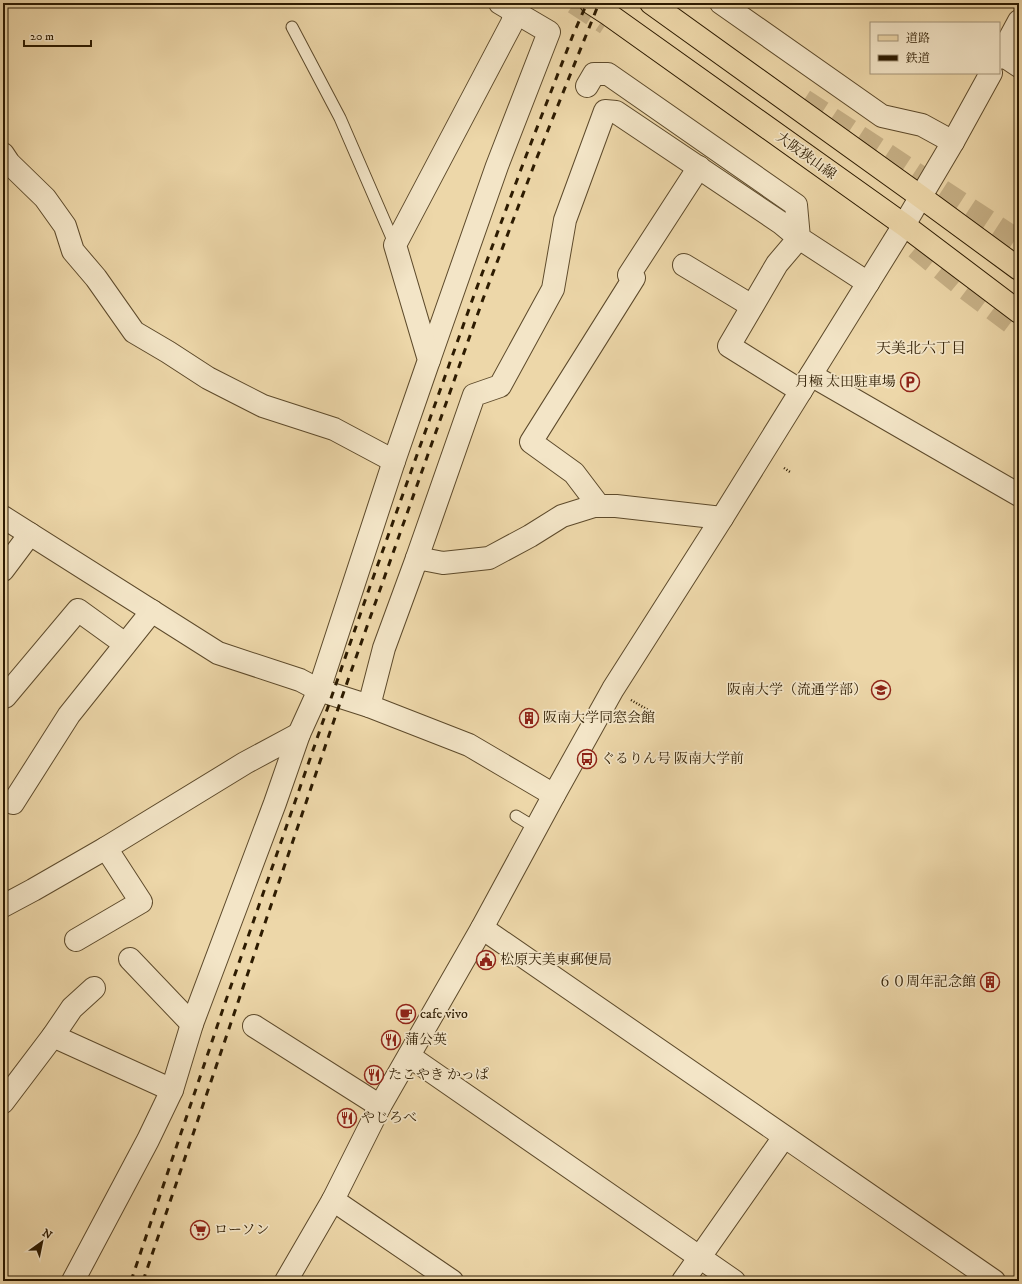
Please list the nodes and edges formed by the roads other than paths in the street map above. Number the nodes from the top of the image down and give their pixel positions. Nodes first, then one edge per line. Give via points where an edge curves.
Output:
1 (591, 3) edge
2 (651, 3) edge
3 (721, 3) edge
4 (507, 7) edge
5 (1019, 22) edge
6 (292, 27) dead end
7 (1000, 57) edge
8 (1000, 63) edge
9 (1019, 66) edge
10 (990, 74) edge
11 (587, 86) dead end
12 (953, 142) junction
13 (3, 154) edge
14 (699, 167) junction
15 (921, 197) junction
16 (904, 225) junction
17 (799, 238) junction
18 (395, 245) junction
19 (684, 265) dead end
20 (1019, 270) edge
21 (868, 283) junction
22 (752, 306) junction
23 (1019, 312) edge
24 (429, 360) junction
25 (806, 383) junction
26 (394, 461) junction
27 (1019, 495) edge
28 (599, 506) junction
29 (3, 517) edge
30 (722, 518) junction
31 (30, 534) junction
32 (417, 558) junction
33 (3, 570) edge
34 (152, 611) junction
35 (125, 644) junction
36 (320, 690) junction
37 (3, 696) edge
38 (369, 706) junction
39 (300, 734) junction
40 (554, 795) junction
41 (13, 803) dead end
42 (516, 816) dead end
43 (536, 828) junction
44 (106, 848) junction
45 (3, 906) edge
46 (482, 928) junction
47 (76, 940) dead end
48 (130, 959) dead end
49 (94, 988) dead end
50 (192, 1024) junction
51 (254, 1026) dead end
52 (53, 1036) junction
53 (409, 1056) junction
54 (172, 1090) junction
55 (3, 1102) edge
56 (380, 1106) junction
57 (784, 1137) junction
58 (333, 1200) junction
59 (700, 1258) junction
60 (74, 1281) edge
61 (286, 1281) edge
62 (452, 1281) edge
63 (683, 1281) edge
64 (734, 1281) edge
65 (994, 1281) edge

1 - 16 main road, 大阪狭山線
2 - 15 main road
3 - 12 street via 882,116 922,125
4 - 18 street via 512,24
4 - 24 street via 549,32 497,166
5 - 7 street
6 - 18 lane via 340,118
8 - 9 street
10 - 12 street
11 - 17 street via 594,74 608,74 796,205
12 - 15 street
13 - 26 street via 46,198 65,226 73,251 96,278 134,332 208,378 263,406 334,429
14 - 17 street
14 - 28 street via 629,275 634,278 530,442 574,473
14 - 32 street via 616,112 605,111 565,220 553,289 500,386 474,395
15 - 16 street
15 - 20 main road
16 - 21 street
16 - 23 main road, 大阪狭山線
17 - 21 street
17 - 22 street via 778,264
18 - 24 street
19 - 22 street
21 - 25 street
22 - 25 street via 729,346
24 - 26 street
25 - 27 street
25 - 30 street
26 - 36 street
28 - 30 street
28 - 32 street via 562,516 489,558 443,563
29 - 31 street
30 - 40 street via 614,689
31 - 33 street
31 - 34 street
32 - 38 street via 384,648
34 - 35 street
34 - 36 street via 218,653 300,680
35 - 37 street via 78,610 5,698
35 - 41 street via 69,715
36 - 38 street
36 - 39 street
38 - 40 street via 469,745
39 - 44 street via 245,763
39 - 50 street
40 - 43 street
42 - 43 lane
43 - 46 street
44 - 45 street
44 - 47 street via 141,902
46 - 53 street
46 - 57 street
48 - 50 street
49 - 52 street via 72,1008
50 - 54 street
51 - 56 street
52 - 54 street
52 - 55 street
53 - 56 street
53 - 59 street
54 - 60 street
56 - 58 street
57 - 59 street
57 - 65 street
58 - 61 street
58 - 62 street
59 - 63 street
59 - 64 street

